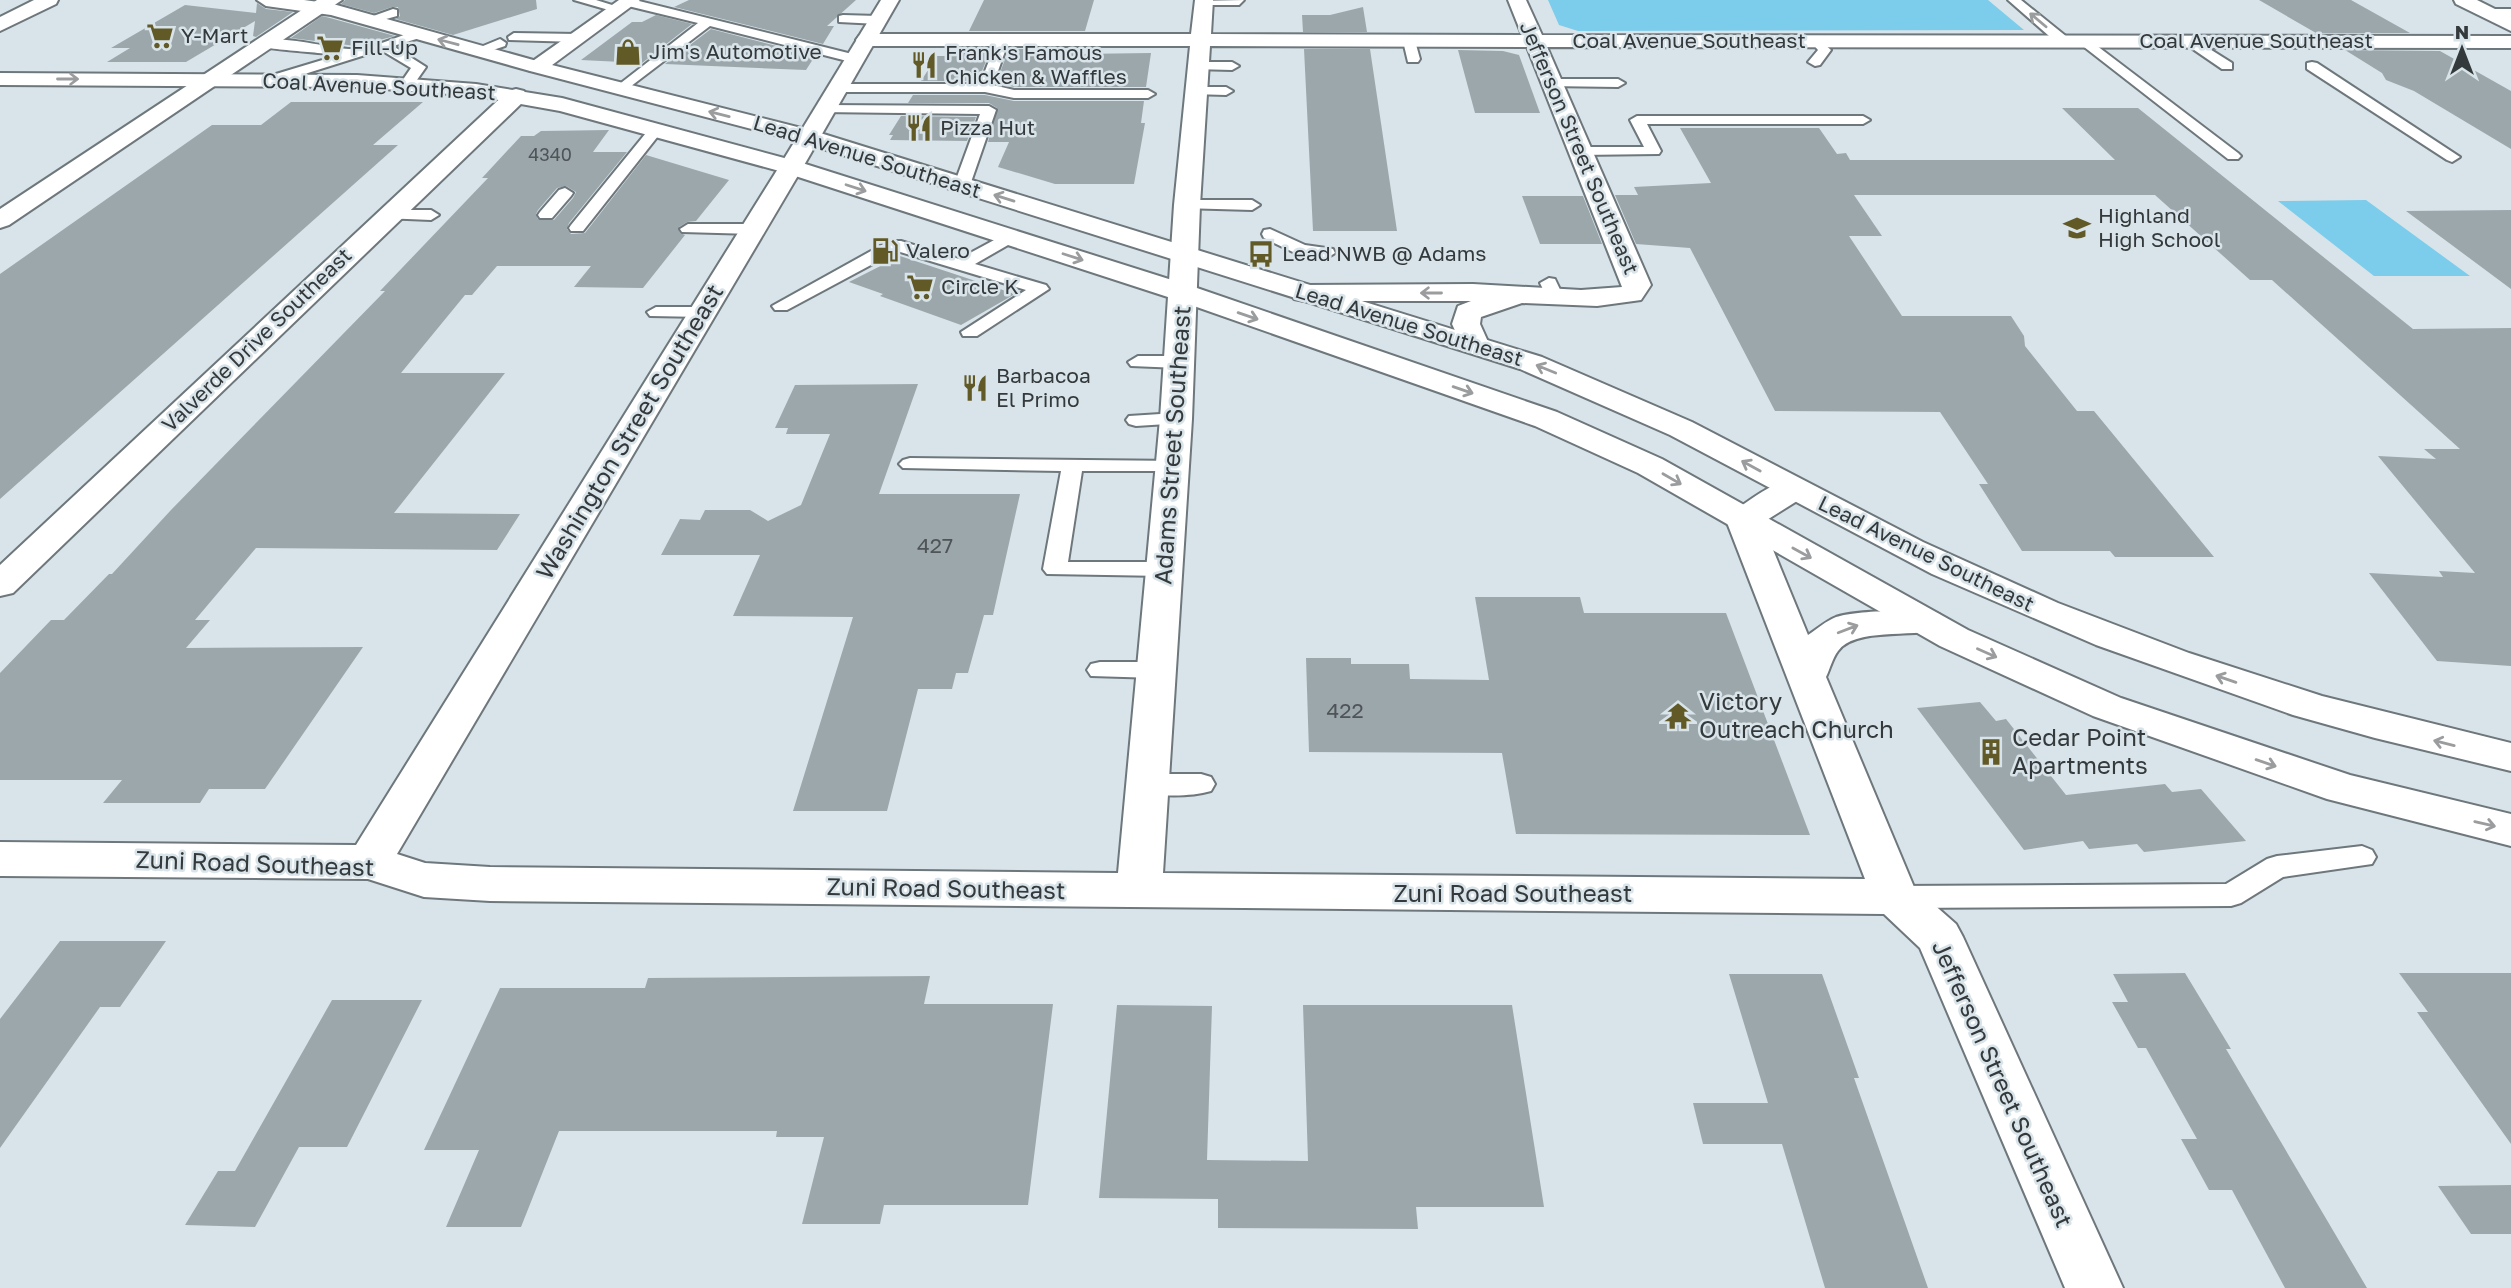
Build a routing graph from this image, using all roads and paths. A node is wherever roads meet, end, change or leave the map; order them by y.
1 (49, 0) edge
2 (274, 0) edge
3 (580, 0) edge
4 (890, 0) edge
5 (1517, 0) edge
6 (2014, 0) edge
7 (2463, 0) edge
8 (1204, 1) edge
9 (1239, 1) edge
10 (325, 3) edge
11 (626, 4) edge
12 (393, 13) dead end
13 (2487, 13) junction
14 (2511, 13) edge
15 (843, 19) dead end
16 (368, 20) junction
17 (878, 20) junction
18 (708, 22) junction
19 (0, 25) edge
20 (2511, 25) edge
21 (419, 34) junction
22 (2196, 36) junction
23 (514, 37) dead end
24 (578, 38) junction
25 (1003, 40) junction
26 (2062, 40) junction
27 (2084, 40) junction
28 (1200, 41) junction
29 (1534, 41) junction
30 (1816, 41) junction
31 (2511, 42) edge
32 (500, 43) dead end
33 (261, 45) junction
34 (382, 46) junction
35 (861, 49) junction
36 (478, 51) junction
37 (358, 53) junction
38 (1815, 62) dead end
39 (1198, 66) junction
40 (1232, 66) dead end
41 (2227, 66) dead end
42 (2312, 66) dead end
43 (537, 67) junction
44 (0, 79) edge
45 (210, 79) junction
46 (271, 80) junction
47 (1552, 83) junction
48 (1618, 83) dead end
49 (407, 84) junction
50 (838, 88) junction
51 (985, 88) junction
52 (622, 89) junction
53 (1196, 91) junction
54 (1226, 91) dead end
55 (1148, 94) dead end
56 (516, 96) junction
57 (825, 109) junction
58 (1863, 120) dead end
59 (655, 131) junction
60 (809, 137) junction
61 (1580, 151) junction
62 (2233, 156) dead end
63 (2452, 157) dead end
64 (791, 167) junction
65 (962, 185) junction
66 (565, 193) dead end
67 (1187, 205) junction
68 (1252, 205) dead end
69 (389, 215) junction
70 (431, 215) dead end
71 (547, 215) dead end
72 (0, 219) edge
73 (577, 228) dead end
74 (688, 229) dead end
75 (753, 229) junction
76 (1270, 234) dead end
77 (1009, 237) junction
78 (1327, 253) dead end
79 (1186, 256) junction
80 (961, 265) junction
81 (1184, 293) junction
82 (1304, 293) junction
83 (1523, 296) junction
84 (781, 306) dead end
85 (656, 312) dead end
86 (703, 312) junction
87 (970, 332) dead end
88 (1474, 344) junction
89 (1138, 362) dead end
90 (1180, 362) junction
91 (1136, 419) dead end
92 (1176, 419) junction
93 (910, 464) dead end
94 (1073, 465) junction
95 (1172, 465) junction
96 (1793, 489) junction
97 (1743, 520) junction
98 (1164, 569) junction
99 (0, 585) edge
100 (1926, 622) junction
101 (1100, 670) dead end
102 (1156, 670) junction
103 (1806, 678) junction
104 (2511, 757) edge
105 (1147, 784) junction
106 (1201, 784) dead end
107 (2511, 830) edge
108 (2362, 857) dead end
109 (0, 859) edge
110 (369, 862) junction
111 (1139, 891) junction
112 (1895, 897) junction
113 (2094, 1288) edge

1 - 19 street
2 - 10 street, Lead Avenue Southeast
3 - 11 lane
4 - 17 street, Washington Street Southeast
5 - 29 street, Jefferson Street Southeast
26 -> 6 lane
7 - 13 street
8 - 9 lane
8 - 28 street, Adams Street Southeast
10 - 16 street, Lead Avenue Southeast
10 - 33 street
11 - 18 lane
11 - 24 street
12 - 16 lane
13 - 14 lane
13 - 20 street
15 - 17 lane
16 - 21 street, Lead Avenue Southeast
17 - 35 street, Washington Street Southeast
18 - 35 lane
18 - 52 lane
21 - 34 lane
36 -> 21 street, Lead Avenue Southeast
22 - 27 street, Coal Avenue Southeast
22 - 31 street, Coal Avenue Southeast
22 - 41 lane
23 - 24 lane
24 - 43 street
25 - 28 street, Coal Avenue Southeast
25 - 35 street, Coal Avenue Southeast
25 - 51 lane
26 - 27 street, Coal Avenue Southeast
26 - 30 street, Coal Avenue Southeast
27 - 62 lane
28 - 29 street, Coal Avenue Southeast
28 - 39 street, Adams Street Southeast
29 - 30 street, Coal Avenue Southeast
29 - 47 street, Jefferson Street Southeast
30 - 38 lane
32 - 36 lane
33 - 37 lane
33 - 45 street
34 - 37 lane
34 - 49 lane
35 - 50 street, Washington Street Southeast
36 - 43 street, Lead Avenue Southeast
37 - 46 lane
39 - 40 lane
39 - 53 street, Adams Street Southeast
42 - 63 lane
43 - 52 street, Lead Avenue Southeast
44 -> 45 street, Coal Avenue Southeast
45 - 46 street, Coal Avenue Southeast
45 - 72 street
46 - 49 street, Coal Avenue Southeast
47 - 48 lane
47 - 61 street, Jefferson Street Southeast
49 - 56 street, Coal Avenue Southeast
50 - 51 lane
50 - 57 street, Washington Street Southeast
51 - 55 lane
60 -> 52 street, Lead Avenue Southeast
53 - 54 lane
53 - 67 street, Adams Street Southeast
56 - 59 street, Coal Avenue Southeast
56 - 69 street, Valverde Drive Southeast
57 - 60 street, Washington Street Southeast
57 - 65 lane
58 - 61 lane
59 - 64 street, Coal Avenue Southeast
59 - 73 lane
60 - 64 street, Washington Street Southeast
60 - 65 street, Lead Avenue Southeast
61 - 83 street, Jefferson Street Southeast
64 - 75 street, Washington Street Southeast
64 -> 77 street, Lead Avenue Southeast
79 -> 65 street, Lead Avenue Southeast
66 - 71 lane
67 - 68 lane
67 - 79 street, Adams Street Southeast
69 - 70 lane
69 - 99 street, Valverde Drive Southeast
74 - 75 lane
75 - 86 street, Washington Street Southeast
76 - 78 lane
77 - 80 lane
77 -> 81 street, Lead Avenue Southeast
79 - 81 street, Adams Street Southeast
79 - 82 street, Lead Avenue Southeast
80 - 84 lane
80 - 87 lane
81 - 90 street, Adams Street Southeast
81 -> 97 street, Lead Avenue Southeast
83 -> 82 street
82 - 88 street, Lead Avenue Southeast
83 - 88 street
85 - 86 lane
86 - 110 street, Washington Street Southeast
96 -> 88 street, Lead Avenue Southeast
89 - 90 lane
90 - 92 street, Adams Street Southeast
91 - 92 lane
92 - 95 street, Adams Street Southeast
93 - 94 lane
94 - 95 lane
94 - 98 lane
95 - 98 street, Adams Street Southeast
96 - 97 street
104 -> 96 street, Lead Avenue Southeast
97 -> 100 street, Lead Avenue Southeast
97 - 103 street, Jefferson Street Southeast
98 - 102 street, Adams Street Southeast
103 -> 100 street
100 -> 107 street, Lead Avenue Southeast
101 - 102 lane
102 - 105 street, Adams Street Southeast
103 - 112 street, Jefferson Street Southeast
105 - 106 lane
105 - 111 street, Adams Street Southeast
108 - 112 lane
109 - 110 street, Zuni Road Southeast
110 - 111 street, Zuni Road Southeast
111 - 112 street, Zuni Road Southeast
112 - 113 street, Jefferson Street Southeast

